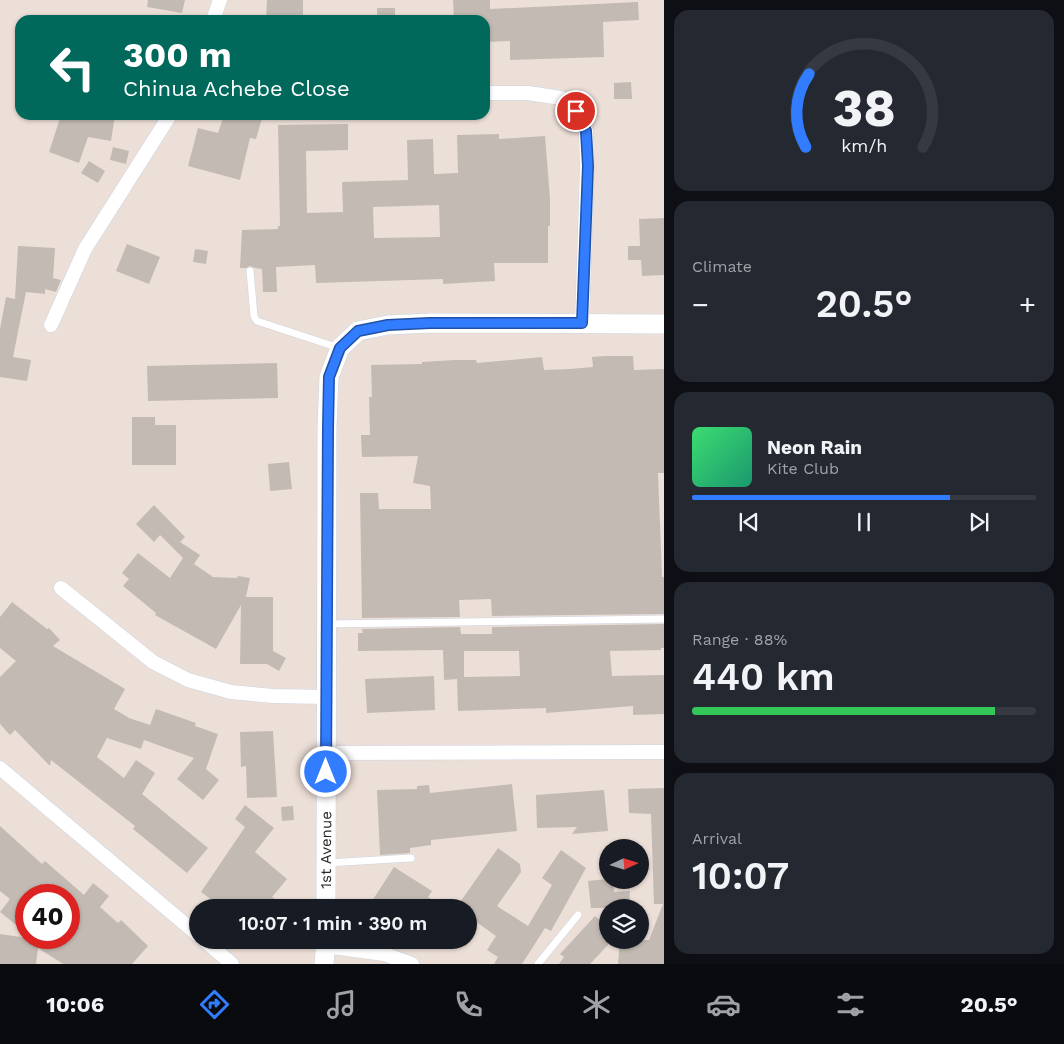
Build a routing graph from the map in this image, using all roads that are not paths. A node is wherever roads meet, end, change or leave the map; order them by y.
1 (220, 0) edge
2 (216, 15) edge
3 (490, 93) edge
4 (167, 120) edge
5 (250, 271) dead end
6 (582, 323) junction
7 (664, 324) edge
8 (51, 325) dead end
9 (340, 348) junction
10 (61, 588) dead end
11 (664, 619) edge
12 (326, 624) junction
13 (326, 697) junction
14 (664, 752) edge
15 (326, 753) junction
16 (0, 768) edge
17 (412, 858) dead end
18 (326, 864) junction
19 (326, 899) edge
20 (578, 915) dead end
21 (189, 927) edge
22 (214, 949) edge
23 (325, 950) edge
24 (232, 964) edge
25 (412, 964) edge
26 (538, 964) edge

1 - 2 street
3 - 6 street
4 - 8 street
5 - 9 lane
6 - 7 street, 1st Avenue
6 - 9 street, 1st Avenue
9 - 12 street, 1st Avenue
10 - 13 street
11 - 12 lane
12 - 13 street, 1st Avenue
13 - 15 street, 1st Avenue
14 - 15 street
15 - 18 street, 1st Avenue
16 - 21 street
17 - 18 lane
18 - 19 street, 1st Avenue
20 - 26 lane
22 - 24 street
23 - 25 street

